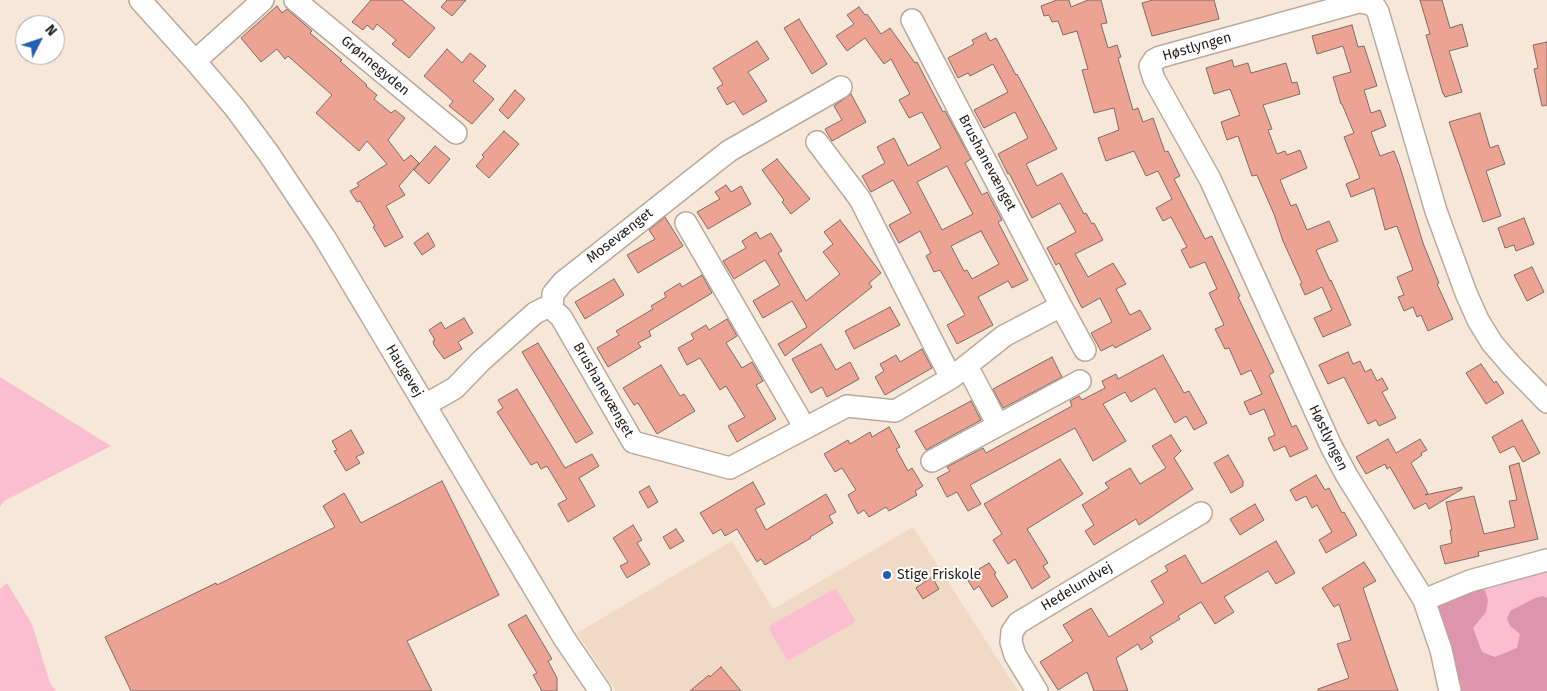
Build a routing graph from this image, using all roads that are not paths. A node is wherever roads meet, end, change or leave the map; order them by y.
1 (140, 0) edge
2 (263, 0) edge
3 (295, 0) edge
4 (912, 20) dead end
5 (196, 61) junction
6 (841, 87) dead end
7 (456, 133) dead end
8 (817, 142) dead end
9 (686, 223) dead end
10 (1061, 306) junction
11 (552, 309) junction
12 (1085, 350) dead end
13 (959, 372) junction
14 (1080, 381) dead end
15 (1547, 402) edge
16 (425, 405) junction
17 (998, 425) junction
18 (805, 428) junction
19 (932, 461) dead end
20 (1201, 513) dead end
21 (1547, 560) edge
22 (1424, 600) junction
23 (600, 691) edge
24 (1038, 691) edge
25 (1450, 691) edge

1 - 5 street, Haugevej
2 - 5 street
3 - 7 street, Grønnegyden
4 - 10 street, Brushanevænget
5 - 16 street, Haugevej
6 - 11 street, Mosevænget
8 - 13 street
9 - 18 street
10 - 12 street, Brushanevænget
10 - 13 street, Brushanevænget
11 - 16 street
11 - 18 street, Brushanevænget
13 - 17 street
13 - 18 street, Brushanevænget
14 - 17 street
15 - 22 street, Høstlyngen
16 - 23 street, Haugevej
17 - 19 street
20 - 24 street, Hedelundvej
21 - 22 street
22 - 25 street, Høstlyngen

